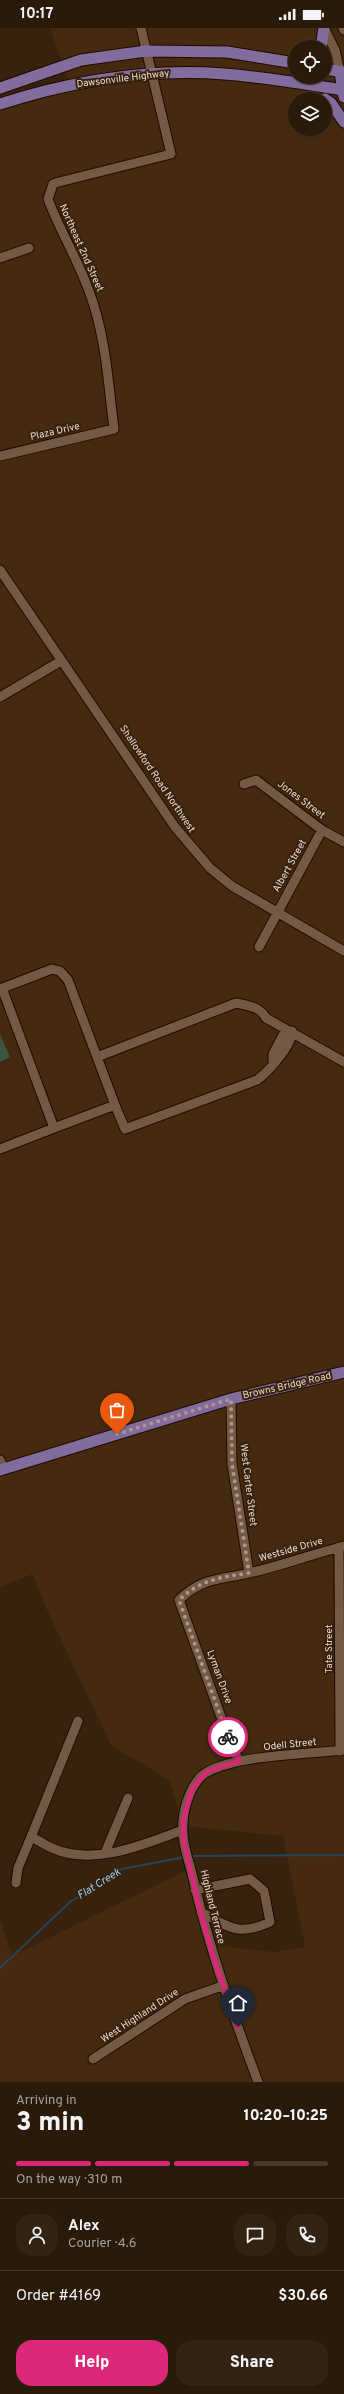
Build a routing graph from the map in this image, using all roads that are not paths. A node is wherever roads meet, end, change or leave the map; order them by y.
1 (141, 28) edge
2 (324, 28) edge
3 (322, 40) edge
4 (146, 51) junction
5 (288, 62) edge
6 (332, 70) edge
7 (342, 72) edge
8 (151, 73) junction
9 (288, 82) edge
10 (300, 84) joint
11 (0, 88) edge
12 (313, 92) edge
13 (344, 93) edge
14 (0, 104) edge
15 (332, 104) edge
16 (344, 122) edge
17 (29, 248) dead end
18 (0, 258) edge
19 (114, 429) joint
20 (0, 456) edge
21 (0, 570) edge
22 (62, 661) junction
23 (0, 697) edge
24 (244, 784) dead end
25 (322, 830) junction
26 (344, 842) edge
27 (276, 913) junction
28 (259, 947) dead end
29 (344, 951) edge
30 (1, 988) edge
31 (291, 1032) junction
32 (98, 1057) junction
33 (344, 1062) edge
34 (115, 1105) junction
35 (54, 1128) junction
36 (0, 1149) edge
37 (344, 1372) edge
38 (231, 1399) junction
39 (1, 1466) edge
40 (342, 1547) edge
41 (249, 1573) junction
42 (179, 1600) joint
43 (342, 1660) edge
44 (78, 1721) dead end
45 (342, 1750) edge
46 (239, 1761) junction
47 (128, 1798) dead end
48 (183, 1830) junction
49 (31, 1837) junction
50 (105, 1853) junction
51 (16, 1883) dead end
52 (196, 1890) junction
53 (201, 1912) junction
54 (222, 1986) junction
55 (93, 2059) dead end
56 (258, 2082) edge

1 - 4 street
2 - 3 main road
2 - 7 street
4 - 5 main road
4 - 8 street
4 - 11 main road
6 - 7 main road
7 - 13 main road
8 - 9 main road, Dawsonville Highway
8 - 14 main road, Dawsonville Highway
8 - 19 street, Northeast 2nd Street
10 - 12 main road
10 - 13 main road, Dawsonville Highway
15 - 16 main road
17 - 18 street
19 - 20 street, Plaza Drive
21 - 22 street, Shallowford Road Northwest
22 - 23 street
22 - 27 street, Shallowford Road Northwest
24 - 25 street, Jones Street
25 - 26 street, Jones Street
25 - 27 street, Albert Street
27 - 28 street, Albert Street
27 - 29 street, Shallowford Road Northwest
30 - 32 street
30 - 35 street
31 - 32 street
31 - 33 street
31 - 34 street
32 - 34 street
34 - 35 street
35 - 36 street
37 - 38 main road, Browns Bridge Road
38 - 39 main road, Browns Bridge Road
38 - 41 street, West Carter Street
40 - 41 street, Westside Drive
40 - 43 street, Tate Street
41 - 42 street, Westside Drive
42 - 46 street, Lyman Drive
43 - 45 street, Tate Street
44 - 49 street
45 - 46 street, Odell Street
46 - 48 street, Highland Terrace
47 - 50 street
48 - 50 street
48 - 52 street, Highland Terrace
49 - 50 street
49 - 51 street
52 - 53 street, Highland Terrace
52 - 53 street
53 - 54 street, Highland Terrace
54 - 55 street, West Highland Drive
54 - 56 street, Highland Terrace

